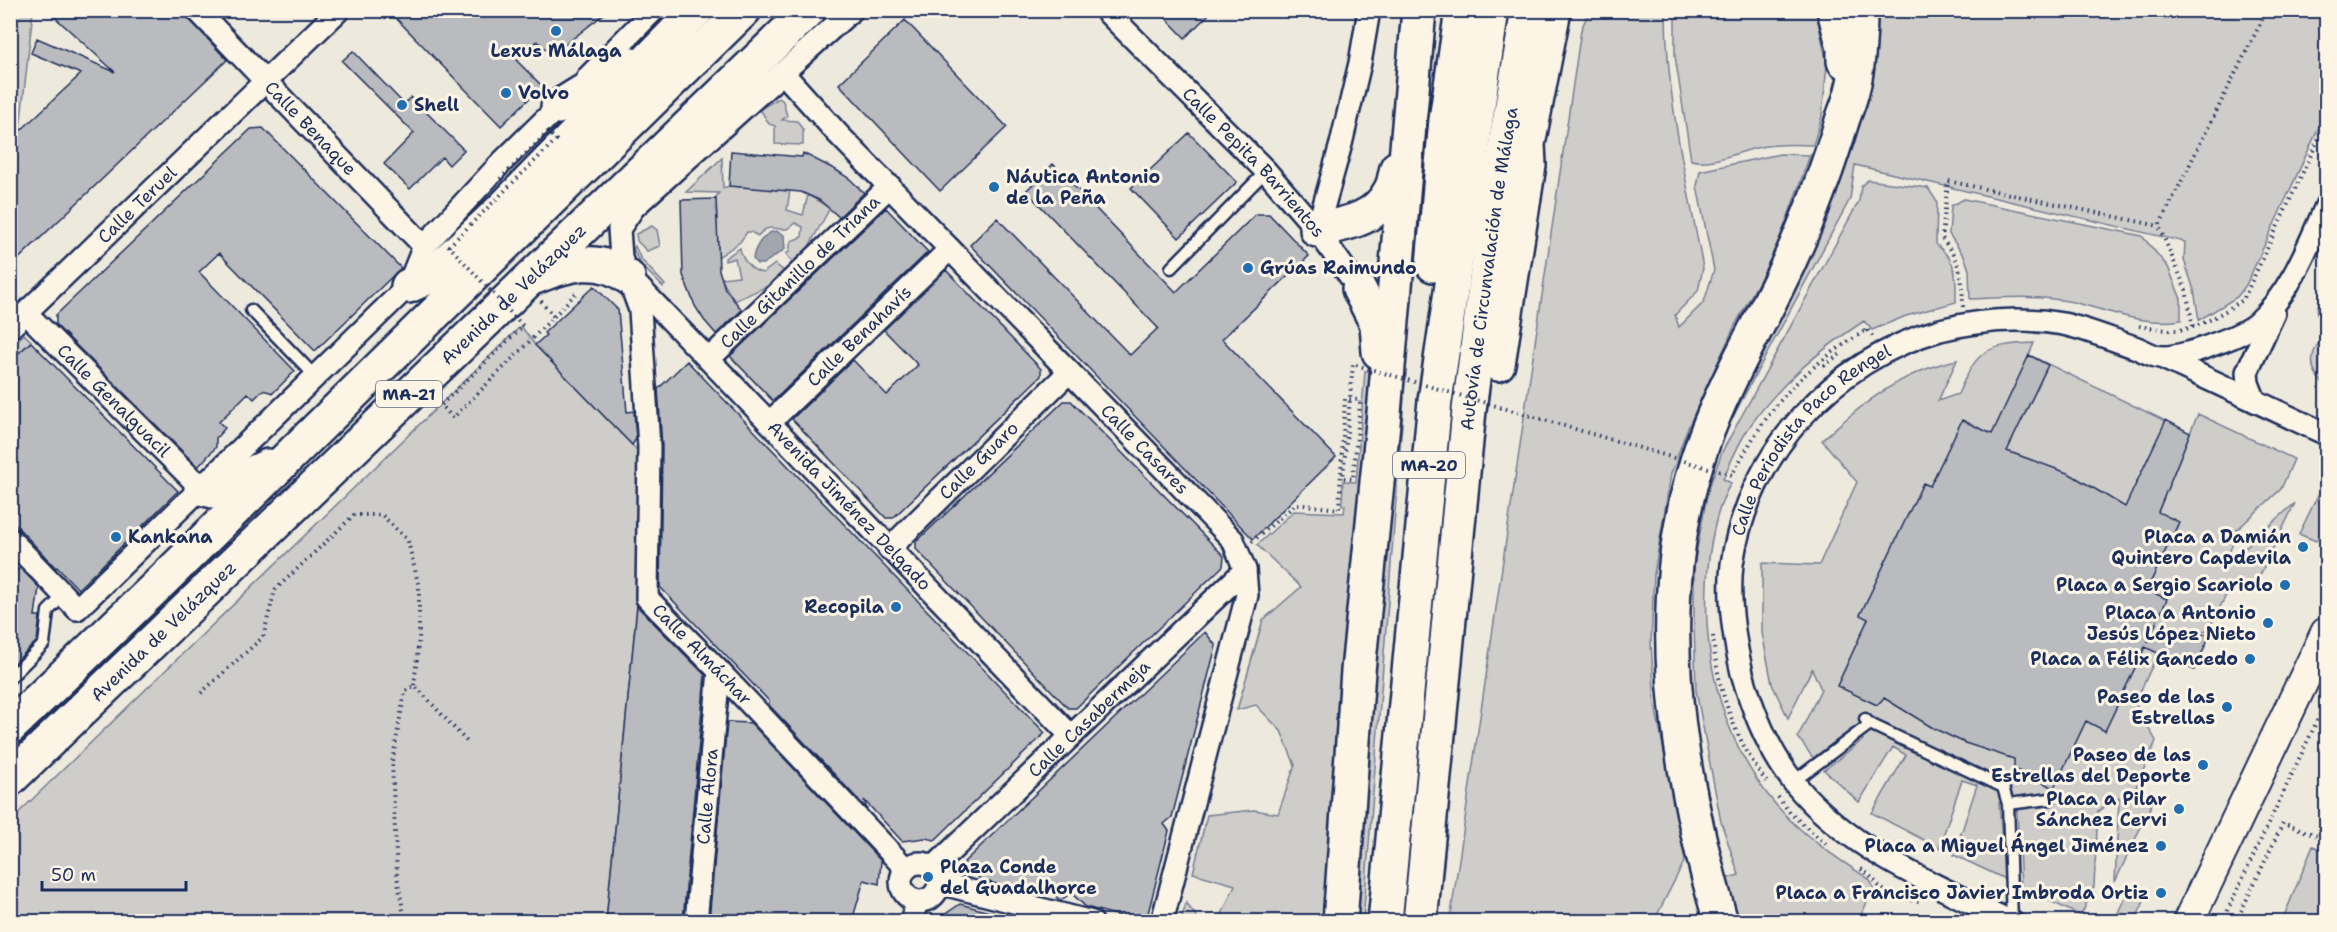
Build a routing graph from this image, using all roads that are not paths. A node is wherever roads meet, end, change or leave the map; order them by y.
1 (197, 10) edge
2 (339, 10) edge
3 (654, 10) edge
4 (697, 10) edge
5 (744, 10) edge
6 (809, 10) edge
7 (852, 10) edge
8 (1105, 10) edge
9 (1369, 10) edge
10 (1419, 10) edge
11 (1462, 10) edge
12 (1492, 10) edge
13 (1528, 10) edge
14 (1554, 10) edge
15 (1574, 10) edge
16 (1834, 10) edge
17 (1860, 10) edge
18 (665, 41) junction
19 (783, 73) junction
20 (266, 81) junction
21 (558, 107) junction
22 (1844, 116) junction
23 (1408, 126) junction
24 (650, 162) junction
25 (1529, 165) junction
26 (1266, 171) junction
27 (890, 186) junction
28 (2326, 206) edge
29 (634, 207) junction
30 (1317, 230) junction
31 (424, 246) junction
32 (950, 249) junction
33 (1171, 268) dead end
34 (628, 277) junction
35 (528, 280) junction
36 (408, 286) junction
37 (1359, 289) joint
38 (2282, 296) junction
39 (251, 310) dead end
40 (26, 313) junction
41 (10, 328) edge
42 (2161, 357) junction
43 (709, 359) junction
44 (1070, 372) junction
45 (315, 376) junction
46 (2255, 401) junction
47 (1384, 413) junction
48 (770, 422) junction
49 (2326, 434) edge
50 (293, 453) junction
51 (201, 488) junction
52 (10, 539) edge
53 (889, 549) junction
54 (1241, 563) junction
55 (1419, 569) junction
56 (71, 602) junction
57 (2326, 633) edge
58 (719, 670) junction
59 (10, 678) edge
60 (1441, 717) junction
61 (10, 727) edge
62 (1071, 736) junction
63 (10, 779) edge
64 (1793, 782) junction
65 (2050, 799) dead end
66 (2008, 804) junction
67 (906, 869) junction
68 (936, 875) junction
69 (914, 911) edge
70 (696, 921) edge
71 (1092, 921) edge
72 (1162, 921) edge
73 (1340, 921) edge
74 (1385, 921) edge
75 (1420, 921) edge
76 (1721, 921) edge
77 (2012, 921) edge
78 (2188, 921) edge

1 - 20 street, Calle Benaque
2 - 20 street, Calle Teruel
3 - 21 street
4 - 18 highway
5 - 50 highway, Avenida de Velázquez / MA-21
6 - 24 highway, Avenida de Velázquez / MA-21
7 - 19 street
8 - 26 street, Calle Pepita Barrientos
9 - 30 street, Calle Pepita Barrientos
10 - 23 highway
11 - 55 highway
12 - 55 highway, Autovía de Circunvalación de Málaga / MA-20
13 - 60 highway, Autovía de Circunvalación de Málaga / MA-20
14 - 25 highway
15 - 25 highway
16 - 22 highway
17 - 22 highway
18 - 21 highway
18 - 36 highway
19 - 27 street, Calle Casares
19 - 29 street, Calle Almáchar
20 - 31 street, Calle Benaque
20 - 40 street, Calle Teruel
21 - 31 street
22 - 76 highway
23 - 30 highway
23 - 47 highway
24 - 29 highway
24 - 35 highway, Avenida de Velázquez / MA-21
25 - 60 highway
26 - 30 street, Calle Pepita Barrientos
26 - 33 lane
27 - 32 street, Calle Casares
27 - 43 street, Calle Gitanillo de Triana
28 - 38 street, Calle Periodista Paco Rengel
29 - 34 street, Calle Almáchar
30 - 37 street
31 - 36 street
32 - 44 street, Calle Casares
32 - 48 street, Calle Benahavís
34 - 35 highway
34 - 43 street, Avenida Jiménez Delgado
34 - 58 street, Calle Almáchar
35 - 63 highway, Avenida de Velázquez / MA-21
36 - 45 street
37 - 47 highway
38 - 42 street, Calle Periodista Paco Rengel
38 - 46 street
39 - 45 lane
40 - 41 street, Calle Teruel
40 - 51 street, Calle Genalguacil
42 - 46 street
42 - 64 street, Calle Periodista Paco Rengel
43 - 48 street, Avenida Jiménez Delgado
44 - 53 street, Calle Guaro
44 - 54 street, Calle Casares
45 - 51 street
46 - 49 street
47 - 73 highway
48 - 53 street, Avenida Jiménez Delgado
50 - 51 highway
50 - 61 highway, Avenida de Velázquez / MA-21
51 - 56 street
52 - 56 street
53 - 62 street, Avenida Jiménez Delgado
54 - 62 street, Calle Casabermeja
54 - 72 street, Calle Casares
55 - 74 highway, Autovía de Circunvalación de Málaga / MA-20
56 - 59 lane
57 - 78 street
58 - 67 street, Calle Almáchar
58 - 70 street, Calle Álora
60 - 75 highway, Autovía de Circunvalación de Málaga / MA-20
62 - 68 street, Calle Casabermeja
64 - 66 lane
64 - 77 street, Calle Periodista Paco Rengel
65 - 66 lane
66 - 77 lane
67 - 68 street
67 - 69 street
68 - 69 street
68 - 71 street

